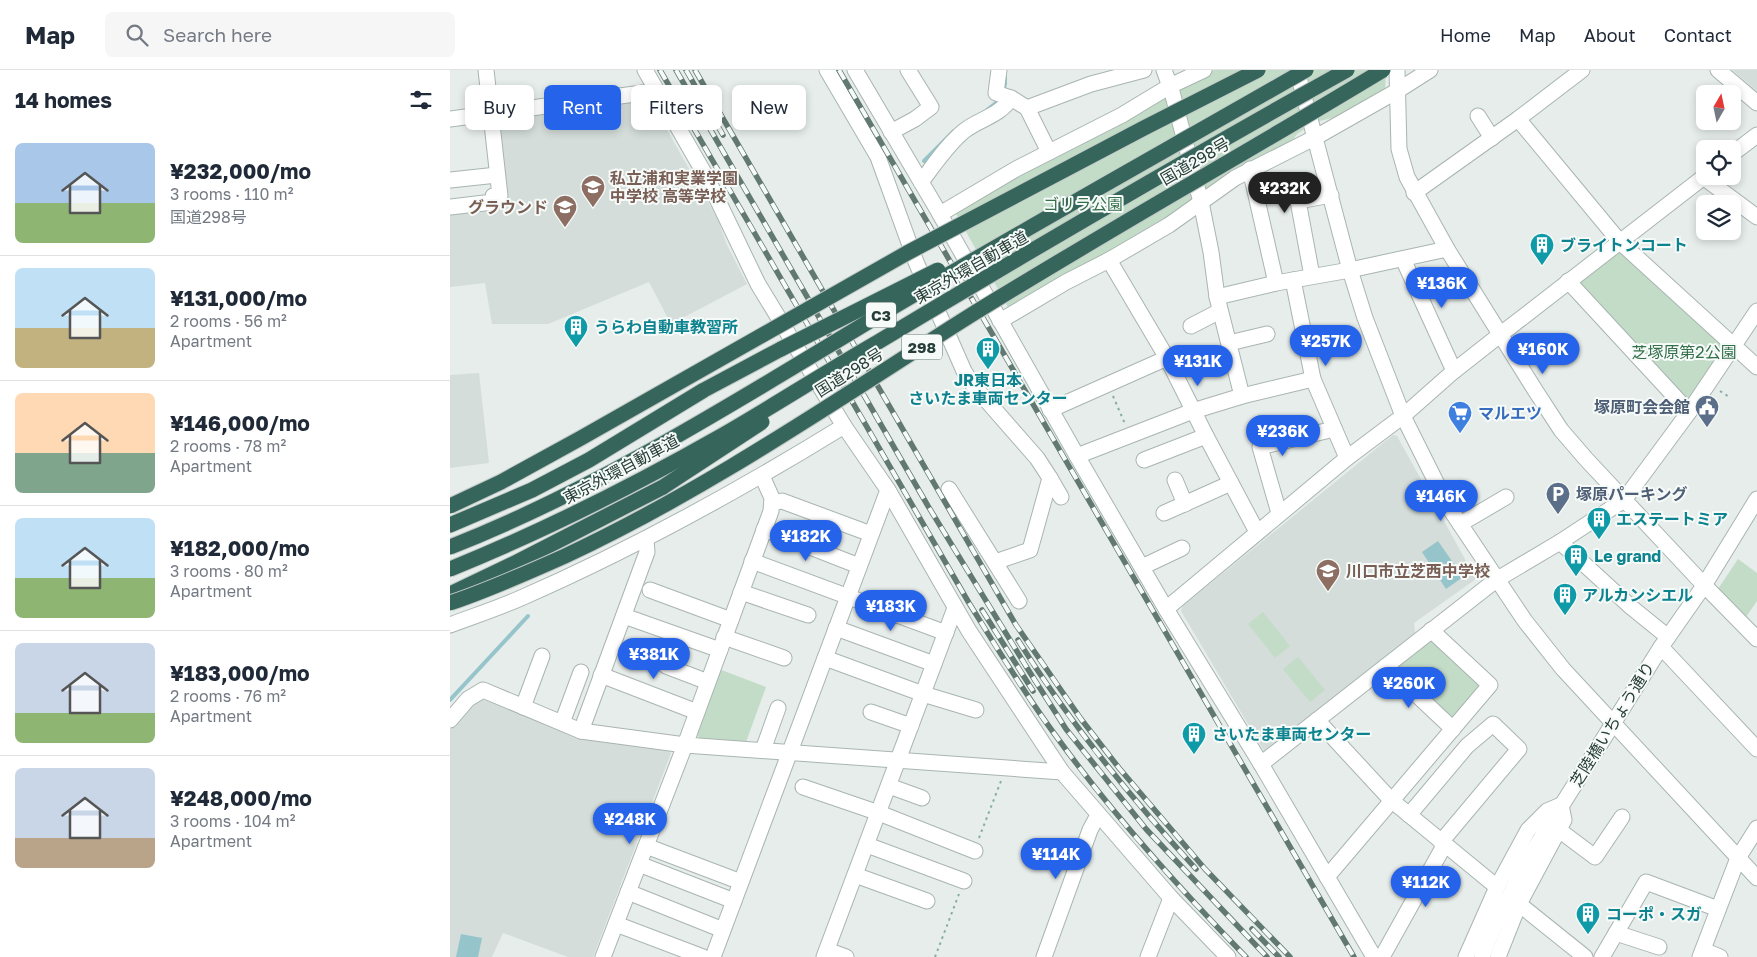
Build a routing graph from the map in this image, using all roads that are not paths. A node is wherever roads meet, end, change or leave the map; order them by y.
1 (486, 70) edge
2 (644, 70) edge
3 (827, 70) edge
4 (855, 70) edge
5 (908, 70) edge
6 (998, 70) edge
7 (1144, 70) edge
8 (1164, 70) edge
9 (1204, 70) edge
10 (1258, 70) edge
11 (1298, 70) edge
12 (1306, 70) edge
13 (1347, 70) edge
14 (1383, 70) edge
15 (1397, 70) edge
16 (1430, 70) edge
17 (1582, 70) edge
18 (1718, 70) edge
19 (488, 85) edge
20 (653, 85) edge
21 (1170, 86) junction
22 (1397, 91) junction
23 (631, 95) edge
24 (1006, 96) junction
25 (1757, 104) edge
26 (534, 108) edge
27 (1027, 108) junction
28 (1478, 116) dead end
29 (465, 117) edge
30 (450, 119) edge
31 (1518, 119) junction
32 (493, 130) edge
33 (680, 130) edge
34 (891, 132) junction
35 (1757, 135) edge
36 (1316, 137) junction
37 (1492, 138) junction
38 (1741, 147) edge
39 (1049, 152) junction
40 (1250, 169) junction
41 (497, 175) junction
42 (450, 180) edge
43 (921, 182) junction
44 (1696, 182) edge
45 (1715, 185) edge
46 (1103, 187) junction
47 (1414, 192) junction
48 (1331, 195) junction
49 (1201, 202) junction
50 (450, 207) edge
51 (940, 214) junction
52 (1757, 218) edge
53 (1620, 242) junction
54 (1447, 249) junction
55 (1403, 259) junction
56 (1109, 260) junction
57 (1350, 270) junction
58 (1312, 276) junction
59 (1293, 280) junction
60 (1568, 282) junction
61 (1276, 283) junction
62 (1219, 304) junction
63 (1757, 311) edge
64 (1000, 321) junction
65 (1191, 326) dead end
66 (1267, 334) dead end
67 (1501, 334) junction
68 (878, 341) junction
69 (1228, 344) junction
70 (1734, 346) junction
71 (1167, 358) junction
72 (1757, 367) edge
73 (1454, 371) junction
74 (1313, 379) junction
75 (1242, 396) junction
76 (1050, 410) junction
77 (1193, 411) junction
78 (1688, 412) junction
79 (1403, 416) junction
80 (844, 426) junction
81 (1334, 429) junction
82 (1206, 436) junction
83 (1077, 456) junction
84 (1347, 458) junction
85 (1144, 460) dead end
86 (762, 476) junction
87 (1050, 478) junction
88 (1175, 480) dead end
89 (1231, 483) junction
90 (949, 489) dead end
91 (888, 490) junction
92 (1060, 497) dead end
93 (1506, 497) dead end
94 (1624, 500) junction
95 (1756, 502) edge
96 (772, 503) junction
97 (1186, 504) junction
98 (450, 506) edge
99 (1279, 513) junction
100 (1164, 514) dead end
101 (1460, 524) junction
102 (450, 525) edge
103 (764, 529) junction
104 (1257, 532) junction
105 (871, 534) junction
106 (646, 540) junction
107 (1560, 542) junction
108 (450, 547) edge
109 (1182, 548) dead end
110 (752, 561) junction
111 (995, 562) junction
112 (859, 566) junction
113 (1142, 567) junction
114 (450, 569) edge
115 (1496, 580) junction
116 (1704, 585) junction
117 (650, 590) dead end
118 (741, 592) junction
119 (450, 594) edge
120 (848, 597) junction
121 (1019, 601) dead end
122 (450, 603) edge
123 (955, 608) junction
124 (1166, 609) junction
125 (624, 616) junction
126 (808, 616) dead end
127 (731, 620) junction
128 (450, 624) edge
129 (836, 628) junction
130 (1431, 630) junction
131 (946, 634) junction
132 (1757, 640) edge
133 (1664, 642) junction
134 (722, 644) junction
135 (542, 656) dead end
136 (784, 658) dead end
137 (825, 658) junction
138 (934, 664) junction
139 (666, 666) dead end
140 (1386, 666) junction
141 (581, 672) dead end
142 (601, 675) junction
143 (708, 682) junction
144 (923, 694) junction
145 (523, 707) junction
146 (778, 708) dead end
147 (976, 710) dead end
148 (697, 712) junction
149 (871, 712) dead end
150 (450, 720) edge
151 (1317, 720) junction
152 (562, 723) junction
153 (1614, 724) junction
154 (911, 726) junction
155 (1453, 730) junction
156 (580, 731) junction
157 (685, 745) junction
158 (1757, 749) edge
159 (763, 750) junction
160 (790, 752) junction
161 (898, 761) junction
162 (1261, 764) junction
163 (1062, 772) junction
164 (889, 786) junction
165 (803, 787) dead end
166 (922, 798) dead end
167 (1391, 800) junction
168 (1561, 805) junction
169 (879, 813) junction
170 (1098, 815) junction
171 (1409, 815) junction
172 (1622, 817) dead end
173 (1757, 828) edge
174 (1559, 830) junction
175 (1443, 843) junction
176 (867, 845) junction
177 (646, 846) junction
178 (974, 851) dead end
179 (1738, 858) junction
180 (639, 864) junction
181 (855, 875) junction
182 (1327, 877) junction
183 (1757, 878) edge
184 (964, 880) dead end
185 (741, 882) junction
186 (1496, 887) junction
187 (628, 892) junction
188 (1171, 898) junction
189 (734, 901) junction
190 (927, 902) dead end
191 (1519, 904) junction
192 (1718, 909) junction
193 (616, 924) junction
194 (723, 930) junction
195 (1616, 933) junction
196 (1658, 947) dead end
197 (826, 953) edge
198 (1701, 954) edge
199 (606, 956) edge
200 (703, 957) edge
201 (713, 957) edge
202 (846, 957) edge
203 (1044, 957) edge
204 (1148, 957) edge
205 (1228, 957) edge
206 (1374, 957) edge
207 (1382, 957) edge
208 (1466, 957) edge
209 (1482, 957) edge
210 (1498, 957) edge
211 (1585, 957) edge
212 (1602, 957) edge
213 (1720, 957) edge

1 - 19 street
2 - 20 street
3 - 87 street
4 - 34 street
5 - 34 street
6 - 24 street
7 - 27 street
8 - 21 street
9 - 21 street
10 - 98 highway, bridge
11 - 36 street
12 - 46 highway, 東京外環自動車道 / C3, bridge
13 - 68 highway, 東京外環自動車道 / C3, bridge
14 - 122 highway, 国道298号 / 298, bridge
15 - 22 street
16 - 22 street
17 - 31 street
18 - 25 street
21 - 39 street
21 - 49 street
22 - 36 street
22 - 47 street
23 - 26 street
24 - 27 street
24 - 43 street
27 - 39 street
28 - 37 street
29 - 30 street
31 - 37 street
31 - 53 street
32 - 41 street
33 - 80 street
34 - 43 street
35 - 38 street
36 - 40 street
36 - 48 street
37 - 47 street
39 - 51 street
40 - 49 street
40 - 61 street
41 - 42 street
41 - 50 street
43 - 51 street
44 - 53 street
45 - 52 street
46 - 102 highway, bridge
46 - 108 highway, 東京外環自動車道 / C3, bridge
47 - 54 street
48 - 57 street
48 - 58 street
49 - 56 street
49 - 62 street
51 - 64 street
53 - 60 street
53 - 70 street
54 - 55 street
54 - 67 street
55 - 57 street
55 - 73 street
56 - 64 street
56 - 71 street
57 - 58 street
57 - 79 street
58 - 59 street
59 - 61 street
59 - 74 street
60 - 67 street
60 - 78 street
61 - 62 street
62 - 65 street
62 - 69 street
63 - 70 street
64 - 76 street
66 - 69 street
67 - 73 street
67 - 94 street
68 - 114 highway, 東京外環自動車道 / C3, bridge
68 - 119 highway, bridge
69 - 75 street
70 - 72 street
70 - 78 street
71 - 76 street
71 - 77 street
73 - 79 street
74 - 75 street
74 - 81 street
75 - 77 street
76 - 83 street
77 - 82 street
77 - 83 street
78 - 94 street
79 - 84 street
79 - 101 street
80 - 86 street
80 - 91 street
81 - 84 street
81 - 99 street
82 - 85 street
82 - 89 street
83 - 113 street
84 - 99 street
86 - 96 street
86 - 106 street
87 - 92 street
87 - 111 street
88 - 97 street
89 - 97 street
89 - 104 street
90 - 111 street
91 - 105 street
91 - 123 street
93 - 101 street
94 - 107 street
94 - 116 street
95 - 116 street, 芝陸橋いちょう通り
96 - 103 street
96 - 105 street
97 - 100 street
99 - 104 street
101 - 115 street
103 - 110 street
103 - 112 street
104 - 124 street
105 - 112 street
106 - 125 street
106 - 128 street
107 - 115 street
107 - 133 street
109 - 113 street
110 - 118 street
110 - 120 street
111 - 121 street
112 - 120 street
113 - 124 street
115 - 130 street
115 - 153 street
116 - 132 street
116 - 133 street, 芝陸橋いちょう通り
117 - 127 street
118 - 126 street
118 - 127 street
120 - 129 street
120 - 131 street
123 - 131 street
123 - 163 street
124 - 162 street
125 - 134 street
125 - 142 street
127 - 134 street
129 - 137 street
129 - 138 street
130 - 140 street
130 - 155 street
131 - 138 street
133 - 153 street, 芝陸橋いちょう通り
133 - 158 street
134 - 136 street
134 - 143 street
135 - 145 street
137 - 144 street
137 - 160 street
138 - 144 street
139 - 143 street
140 - 151 street
140 - 155 street
141 - 152 street
142 - 148 street
142 - 156 street
143 - 148 street
144 - 147 street
144 - 154 street
145 - 150 street
145 - 152 street
146 - 159 street
148 - 157 street
149 - 154 street
151 - 162 street
151 - 167 street
152 - 156 street
153 - 168 street, 芝陸橋いちょう通り
153 - 179 street
154 - 161 street
155 - 167 street
156 - 157 street
157 - 159 street
157 - 177 street
159 - 160 street
160 - 161 street
160 - 185 street
161 - 163 street
161 - 164 street
162 - 182 street
163 - 170 street
164 - 166 street
164 - 169 street
165 - 169 street
167 - 171 street
167 - 182 street
168 - 174 street
168 - 186 street
168 - 209 street, 芝陸橋いちょう通り
169 - 176 street
169 - 178 street
170 - 188 street
170 - 203 street
171 - 175 street
171 - 175 street
172 - 174 street
173 - 179 street
174 - 191 street
175 - 186 street
175 - 207 street
176 - 181 street
176 - 184 street
177 - 180 street
177 - 185 street
179 - 183 street
179 - 192 street
180 - 187 street
180 - 189 street
181 - 190 street
181 - 197 street
182 - 206 street
185 - 189 street
186 - 208 street
187 - 193 street
187 - 194 street
188 - 204 street
188 - 205 street
189 - 194 street
191 - 210 street
191 - 211 street
192 - 195 street
192 - 198 street
193 - 199 street
193 - 200 street
194 - 201 street
195 - 196 street
195 - 212 street
197 - 202 street
198 - 213 street

